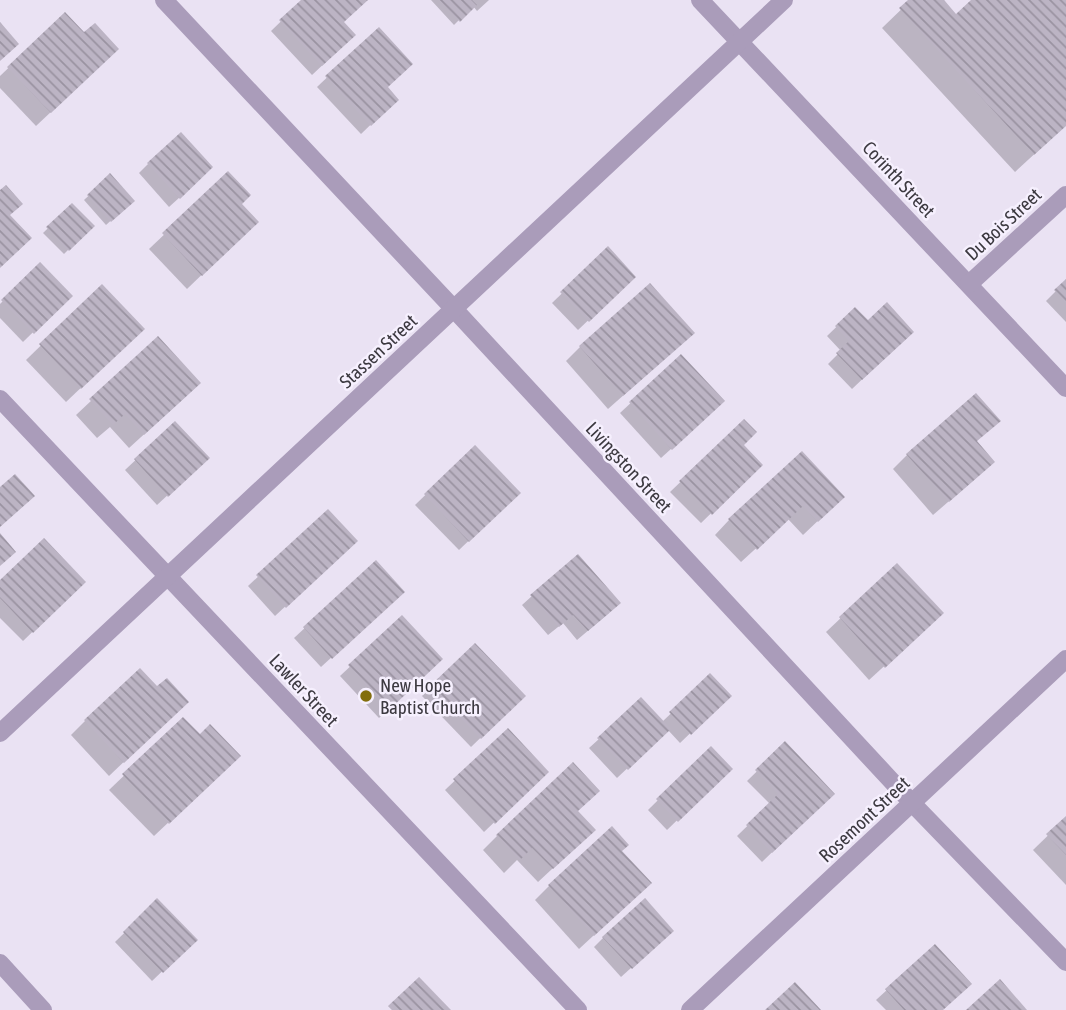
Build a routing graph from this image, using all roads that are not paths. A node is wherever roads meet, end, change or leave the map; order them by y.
1 (164, 0) edge
2 (701, 0) edge
3 (784, 0) edge
4 (739, 42) junction
5 (1066, 195) edge
6 (969, 284) junction
7 (454, 309) junction
8 (1066, 388) edge
9 (0, 398) edge
10 (168, 576) junction
11 (1066, 659) edge
12 (0, 733) edge
13 (912, 803) junction
14 (1066, 961) edge
15 (0, 963) edge
16 (43, 1010) edge
17 (578, 1010) edge
18 (690, 1010) edge

1 - 7 street, Livingston Street
2 - 4 street, Corinth Street
3 - 4 street, Stassen Street
4 - 6 street, Corinth Street
4 - 7 street, Stassen Street
5 - 6 street, Du Bois Street
6 - 8 street, Corinth Street
7 - 10 street, Stassen Street
7 - 13 street, Livingston Street
9 - 10 street, Lawler Street
10 - 12 street, Stassen Street
10 - 17 street, Lawler Street
11 - 13 street, Rosemont Street
13 - 14 street, Livingston Street
13 - 18 street, Rosemont Street
15 - 16 street

